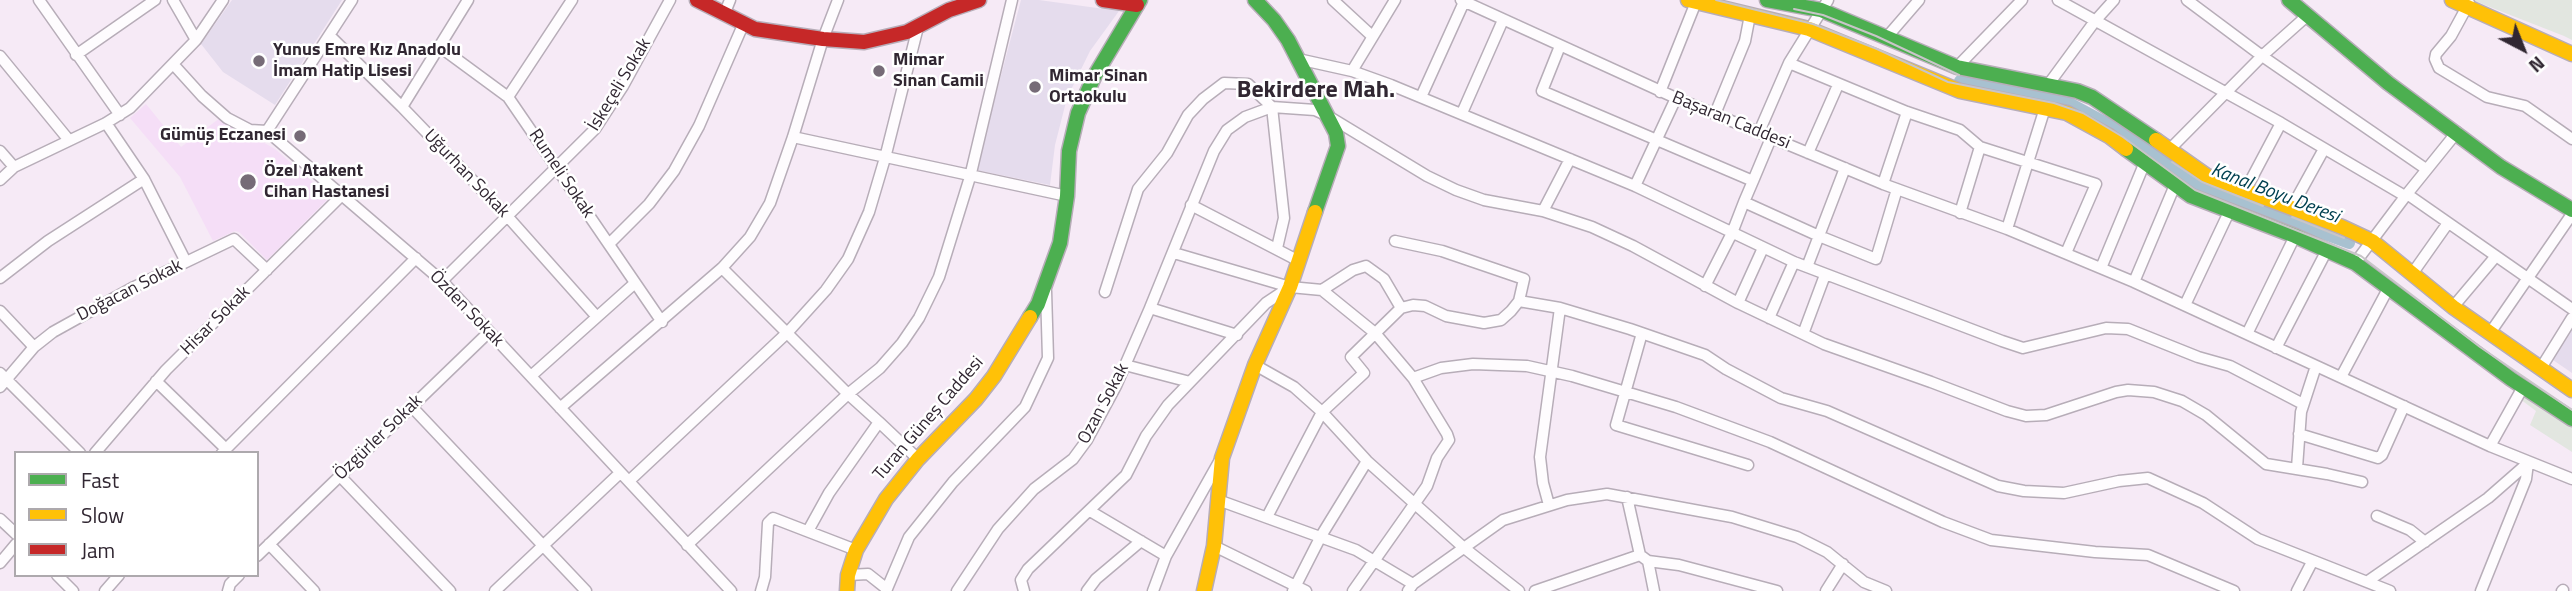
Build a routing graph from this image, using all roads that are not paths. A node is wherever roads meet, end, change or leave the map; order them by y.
1 (39, 0) edge
2 (155, 0) edge
3 (173, 0) edge
4 (223, 0) edge
5 (352, 0) edge
6 (468, 0) edge
7 (572, 0) edge
8 (670, 0) edge
9 (696, 0) edge
10 (730, 0) edge
11 (838, 0) edge
12 (979, 0) edge
13 (1012, 0) edge
14 (1103, 0) edge
15 (1255, 0) edge
16 (1395, 0) edge
17 (1767, 0) edge
18 (1919, 0) edge
19 (2022, 0) edge
20 (2059, 0) edge
21 (2114, 0) edge
22 (2187, 0) edge
23 (2289, 0) edge
24 (1335, 1) edge
25 (1462, 1) edge
26 (1692, 1) edge
27 (1138, 2) edge
28 (2462, 2) edge
29 (1825, 5) edge
30 (724, 15) junction
31 (1750, 15) junction
32 (2308, 15) junction
33 (1503, 20) junction
34 (2095, 21) junction
35 (743, 25) junction
36 (918, 27) junction
37 (1809, 29) junction
38 (330, 36) junction
39 (1372, 36) junction
40 (1887, 37) junction
41 (823, 39) junction
42 (196, 40) junction
43 (1560, 46) junction
44 (440, 47) junction
45 (2572, 48) edge
46 (2572, 54) edge
47 (76, 55) junction
48 (0, 56) edge
49 (2262, 57) junction
50 (1297, 59) junction
51 (1790, 63) junction
52 (173, 64) junction
53 (1957, 67) junction
54 (1352, 71) junction
55 (1838, 85) junction
56 (2048, 85) junction
57 (1660, 92) junction
58 (2225, 93) junction
59 (508, 97) junction
60 (1421, 97) junction
61 (1676, 99) junction
62 (402, 107) junction
63 (1272, 107) junction
64 (2045, 108) junction
65 (1907, 112) junction
66 (1462, 114) junction
67 (1715, 114) junction
68 (120, 115) junction
69 (1328, 116) junction
70 (106, 123) junction
71 (2281, 123) junction
72 (267, 131) junction
73 (1759, 132) junction
74 (2457, 132) junction
75 (793, 137) junction
76 (1657, 138) junction
77 (1771, 138) junction
78 (68, 139) junction
79 (2572, 139) edge
80 (1980, 147) junction
81 (2324, 149) junction
82 (2169, 150) junction
83 (0, 151) edge
84 (1808, 153) junction
85 (885, 158) junction
86 (1570, 159) junction
87 (2029, 161) junction
88 (2145, 162) junction
89 (14, 167) junction
90 (557, 168) junction
91 (1845, 168) junction
92 (2426, 169) junction
93 (970, 177) junction
94 (144, 179) junction
95 (0, 180) edge
96 (1753, 181) junction
97 (1883, 184) junction
98 (2175, 185) junction
99 (1635, 186) junction
100 (1897, 189) junction
101 (2245, 191) junction
102 (342, 195) junction
103 (2406, 195) junction
104 (1067, 196) junction
105 (1744, 202) junction
106 (1191, 205) junction
107 (2292, 207) junction
108 (1543, 211) junction
109 (2229, 212) junction
110 (2572, 212) edge
111 (1960, 213) junction
112 (508, 217) junction
113 (2448, 223) junction
114 (2007, 229) junction
115 (1732, 233) junction
116 (1819, 236) junction
117 (2295, 236) junction
118 (1395, 241) dead end
119 (609, 244) junction
120 (1277, 248) junction
121 (1763, 248) junction
122 (2327, 250) junction
123 (2363, 252) junction
124 (1174, 253) junction
125 (2066, 253) junction
126 (2496, 256) junction
127 (415, 258) junction
128 (1299, 261) junction
129 (186, 262) junction
130 (1794, 262) junction
131 (1807, 267) junction
132 (722, 268) junction
133 (2101, 268) junction
134 (267, 270) junction
135 (2412, 274) junction
136 (1825, 275) junction
137 (0, 278) edge
138 (2528, 278) junction
139 (442, 281) junction
140 (2134, 282) junction
141 (635, 283) junction
142 (1705, 286) junction
143 (1290, 287) junction
144 (1045, 288) junction
145 (2389, 288) junction
146 (1322, 290) junction
147 (1105, 292) dead end
148 (1519, 301) junction
149 (1738, 303) junction
150 (2185, 305) junction
151 (2453, 307) junction
152 (1150, 308) junction
153 (1401, 308) junction
154 (1560, 308) junction
155 (2572, 309) edge
156 (0, 311) edge
157 (597, 317) junction
158 (1769, 318) junction
159 (2572, 318) edge
160 (662, 322) junction
161 (489, 332) junction
162 (788, 332) junction
163 (2490, 332) junction
164 (1375, 333) junction
165 (1642, 333) junction
166 (1803, 334) junction
167 (2247, 334) junction
168 (1237, 335) junction
169 (34, 347) junction
170 (2276, 348) junction
171 (1125, 365) junction
172 (1255, 365) junction
173 (2316, 366) junction
174 (2541, 368) junction
175 (1550, 370) junction
176 (531, 376) junction
177 (2341, 377) junction
178 (1413, 378) junction
179 (2, 379) edge
180 (156, 381) junction
181 (1190, 383) junction
182 (2523, 387) junction
183 (1626, 390) junction
184 (2572, 390) edge
185 (848, 394) junction
186 (2303, 404) junction
187 (2404, 406) junction
188 (412, 407) junction
189 (560, 408) junction
190 (1322, 412) junction
191 (2572, 419) edge
192 (879, 422) junction
193 (2299, 434) junction
194 (2490, 446) junction
195 (78, 451) edge
196 (97, 451) edge
197 (223, 451) edge
198 (918, 458) junction
199 (1222, 458) junction
200 (1367, 461) junction
201 (2528, 463) junction
202 (1748, 465) dead end
203 (2297, 468) junction
204 (620, 472) junction
205 (340, 476) junction
206 (2572, 479) edge
207 (629, 481) junction
208 (2362, 482) dead end
209 (1626, 497) junction
210 (1218, 500) junction
211 (1414, 504) junction
212 (1549, 505) junction
213 (1090, 511) junction
214 (2377, 516) dead end
215 (1267, 517) junction
216 (0, 519) edge
217 (808, 531) junction
218 (14, 532) edge
219 (1321, 536) junction
220 (1140, 541) junction
221 (2425, 542) junction
222 (688, 545) junction
223 (14, 546) edge
224 (543, 546) junction
225 (1214, 546) junction
226 (262, 547) edge
227 (1463, 548) junction
228 (856, 550) junction
229 (1166, 556) junction
230 (1644, 558) junction
231 (1373, 560) junction
232 (0, 562) edge
233 (2312, 562) junction
234 (1843, 564) junction
235 (848, 575) junction
236 (59, 577) edge
237 (117, 577) edge
238 (2368, 581) junction
239 (1411, 588) edge
240 (1298, 589) edge
241 (887, 590) edge
242 (73, 591) edge
243 (105, 591) edge
244 (314, 591) edge
245 (450, 591) edge
246 (495, 591) edge
247 (586, 591) edge
248 (731, 591) edge
249 (761, 591) edge
250 (847, 591) edge
251 (957, 591) edge
252 (1024, 591) edge
253 (1087, 591) edge
254 (1153, 591) edge
255 (1204, 591) edge
256 (1353, 591) edge
257 (1519, 591) edge
258 (1535, 591) edge
259 (1654, 591) edge
260 (1777, 591) edge
261 (1826, 591) edge
262 (1886, 591) edge
263 (2234, 591) edge
264 (2297, 591) edge
265 (2390, 591) edge
266 (2481, 591) edge

1 - 47 street
2 - 47 street
3 - 42 street
4 - 42 street
5 - 38 street
6 - 44 street
7 - 59 street
8 - 90 street, İskeçeli Sokak
9 - 30 main road
10 - 30 street
11 - 41 street
12 - 36 main road
13 - 93 street
14 - 27 main road
15 - 50 main road
16 - 39 street
17 - 29 main road
18 - 40 street
19 - 53 street
20 - 34 street
21 - 34 street
22 - 49 street
23 - 32 main road
24 - 39 street
25 - 33 street, Başaran Caddesi
25 - 60 street
26 - 31 main road
26 - 57 street
27 - 104 main road, Turan Güneş Caddesi
28 - 45 main road
28 - 46 main road
28 - 79 street
29 - 37 street
29 - 40 main road
30 - 35 main road
31 - 37 main road
31 - 67 street
32 - 49 street
32 - 74 main road
33 - 43 street, Başaran Caddesi
33 - 66 street
34 - 56 street
34 - 58 street
35 - 41 main road
35 - 119 street
36 - 41 main road
36 - 85 street
37 - 51 street
37 - 64 main road
38 - 62 street, Uğurhan Sokak
38 - 72 street
39 - 54 street
40 - 53 main road
41 - 75 street
42 - 52 street
43 - 57 street, Başaran Caddesi
43 - 76 street
44 - 59 street, Rumeli Sokak
44 - 62 street
47 - 68 street
48 - 78 street
49 - 58 street
49 - 92 street
50 - 54 street
50 - 69 main road
51 - 55 street
51 - 73 street
52 - 68 street
52 - 72 street, Özden Sokak
53 - 56 main road
54 - 60 street
55 - 65 street
55 - 84 street
56 - 82 main road
57 - 61 street, Başaran Caddesi
58 - 71 street
58 - 82 street
59 - 90 street, Rumeli Sokak
60 - 66 street
61 - 67 street, Başaran Caddesi
61 - 76 street
62 - 112 street, Uğurhan Sokak
63 - 69 street
63 - 106 street, Ozan Sokak
63 - 120 street
63 - 147 street
64 - 87 street
64 - 88 main road
65 - 80 street
65 - 97 street
66 - 86 street
67 - 73 street, Başaran Caddesi
68 - 70 street
69 - 108 street
69 - 128 main road
70 - 78 street
70 - 94 street
71 - 81 street
71 - 101 street
72 - 102 street, Özden Sokak
73 - 77 street, Başaran Caddesi
74 - 92 street
74 - 110 main road
75 - 85 street
75 - 132 street
76 - 96 street
76 - 99 street
77 - 84 street, Başaran Caddesi
77 - 96 street
78 - 89 street
80 - 87 street
80 - 111 street
81 - 103 street
81 - 107 street
82 - 101 main road
83 - 89 street
84 - 91 street, Başaran Caddesi
85 - 93 street
85 - 162 street
86 - 99 street
86 - 108 street
87 - 114 street
87 - 125 street
88 - 98 main road
88 - 133 street
89 - 95 street
90 - 112 street, İskeçeli Sokak
90 - 119 street, Rumeli Sokak
91 - 97 street, Başaran Caddesi
91 - 116 street
92 - 103 street
93 - 104 street
93 - 185 street
94 - 129 street
94 - 137 street
96 - 105 street
97 - 100 street, Başaran Caddesi
98 - 109 main road
98 - 140 street
99 - 115 street
100 - 111 street, Başaran Caddesi
100 - 116 street
101 - 107 main road
102 - 127 street, Özden Sokak
102 - 134 street, Hisar Sokak
103 - 113 street
103 - 123 street
104 - 144 main road, Turan Güneş Caddesi
105 - 115 street
105 - 116 street
106 - 120 street
106 - 124 street, Ozan Sokak
107 - 123 main road
108 - 142 street
109 - 117 main road
109 - 150 street
110 - 138 street
111 - 114 street, Başaran Caddesi
112 - 139 street, İskeçeli Sokak
112 - 157 street, Uğurhan Sokak
113 - 126 street
113 - 135 street
114 - 125 street, Başaran Caddesi
115 - 121 street
115 - 142 street
116 - 131 street
117 - 122 main road
117 - 167 street
118 - 148 street
119 - 141 street, Rumeli Sokak
120 - 128 street
121 - 130 street
121 - 149 street
122 - 123 main road
122 - 170 street
123 - 135 main road
123 - 145 main road
124 - 143 street
124 - 152 street, Ozan Sokak
125 - 133 street, Başaran Caddesi
126 - 138 street
126 - 151 street
127 - 139 street, Özden Sokak
127 - 197 street
128 - 143 main road
129 - 134 street, Doğacan Sokak
129 - 169 street, Doğacan Sokak
130 - 131 street
130 - 158 street
131 - 136 street
132 - 160 street
132 - 162 street
133 - 140 street, Başaran Caddesi
134 - 180 street, Hisar Sokak
135 - 151 main road
136 - 166 street
136 - 186 street
138 - 155 street
138 - 163 street
139 - 161 street, Özden Sokak
140 - 150 street, Başaran Caddesi
141 - 157 street
141 - 160 street, Rumeli Sokak
142 - 149 street
143 - 146 street
143 - 168 street
143 - 172 main road
144 - 198 main road, Turan Güneş Caddesi
144 - 241 street
145 - 177 street
145 - 182 main road
146 - 153 street
146 - 164 street
148 - 153 street
148 - 154 street
149 - 158 street
150 - 167 street, Başaran Caddesi
151 - 163 main road
152 - 168 street
152 - 171 street, Ozan Sokak
153 - 164 street
154 - 165 street
154 - 175 street
156 - 169 street
157 - 176 street
158 - 166 street
159 - 174 street
160 - 189 street
161 - 176 street, Özden Sokak
161 - 188 street, Özgürler Sokak
162 - 185 street
162 - 207 street
163 - 174 main road
164 - 178 street
164 - 190 street
165 - 183 street
165 - 233 street
166 - 203 street
167 - 170 street, Başaran Caddesi
168 - 181 street
169 - 179 street, Doğacan Sokak
170 - 173 street, Başaran Caddesi
171 - 181 street
171 - 251 street, Ozan Sokak
172 - 190 street
172 - 199 main road
173 - 177 street, Başaran Caddesi
173 - 186 street
174 - 184 main road
175 - 178 street
175 - 183 street
175 - 212 street
176 - 189 street, Özden Sokak
177 - 187 street, Başaran Caddesi
178 - 211 street
179 - 195 street
180 - 196 street, Hisar Sokak
180 - 197 street
181 - 213 street
182 - 191 main road
182 - 194 street
183 - 202 street
183 - 263 street
185 - 192 street
185 - 222 street
186 - 193 street
187 - 193 street
187 - 194 street, Başaran Caddesi
188 - 205 street, Özgürler Sokak
188 - 224 street
189 - 204 street, Özden Sokak
190 - 200 street
190 - 215 street
192 - 198 street
192 - 217 street
193 - 203 street
194 - 201 street, Başaran Caddesi
198 - 228 main road, Turan Güneş Caddesi
199 - 210 main road
199 - 229 street
200 - 211 street
200 - 219 street
201 - 206 street, Başaran Caddesi
201 - 221 street
201 - 266 street
203 - 208 street
204 - 207 street, Özden Sokak
204 - 224 street
205 - 226 street, Özgürler Sokak
205 - 245 street
207 - 222 street, Özden Sokak
209 - 212 street
209 - 230 street
209 - 234 street
210 - 215 street
210 - 225 main road
211 - 227 street
211 - 231 street
212 - 227 street
213 - 220 street
213 - 252 street
214 - 221 street
215 - 219 street
216 - 218 street
217 - 228 street
217 - 249 street
219 - 231 street
219 - 240 street
220 - 229 street
220 - 253 street
221 - 238 street
222 - 248 street, Özden Sokak
223 - 232 street
224 - 246 street
224 - 247 street
225 - 240 street
225 - 255 main road
226 - 244 street
227 - 239 street
227 - 257 street
228 - 235 main road, Turan Güneş Caddesi
229 - 254 street
230 - 258 street
230 - 259 street
230 - 260 street
231 - 239 street
231 - 256 street
233 - 238 street
233 - 264 street
234 - 261 street
234 - 262 street
235 - 241 street
235 - 250 main road, Turan Güneş Caddesi
236 - 242 street
237 - 243 street
238 - 265 street

